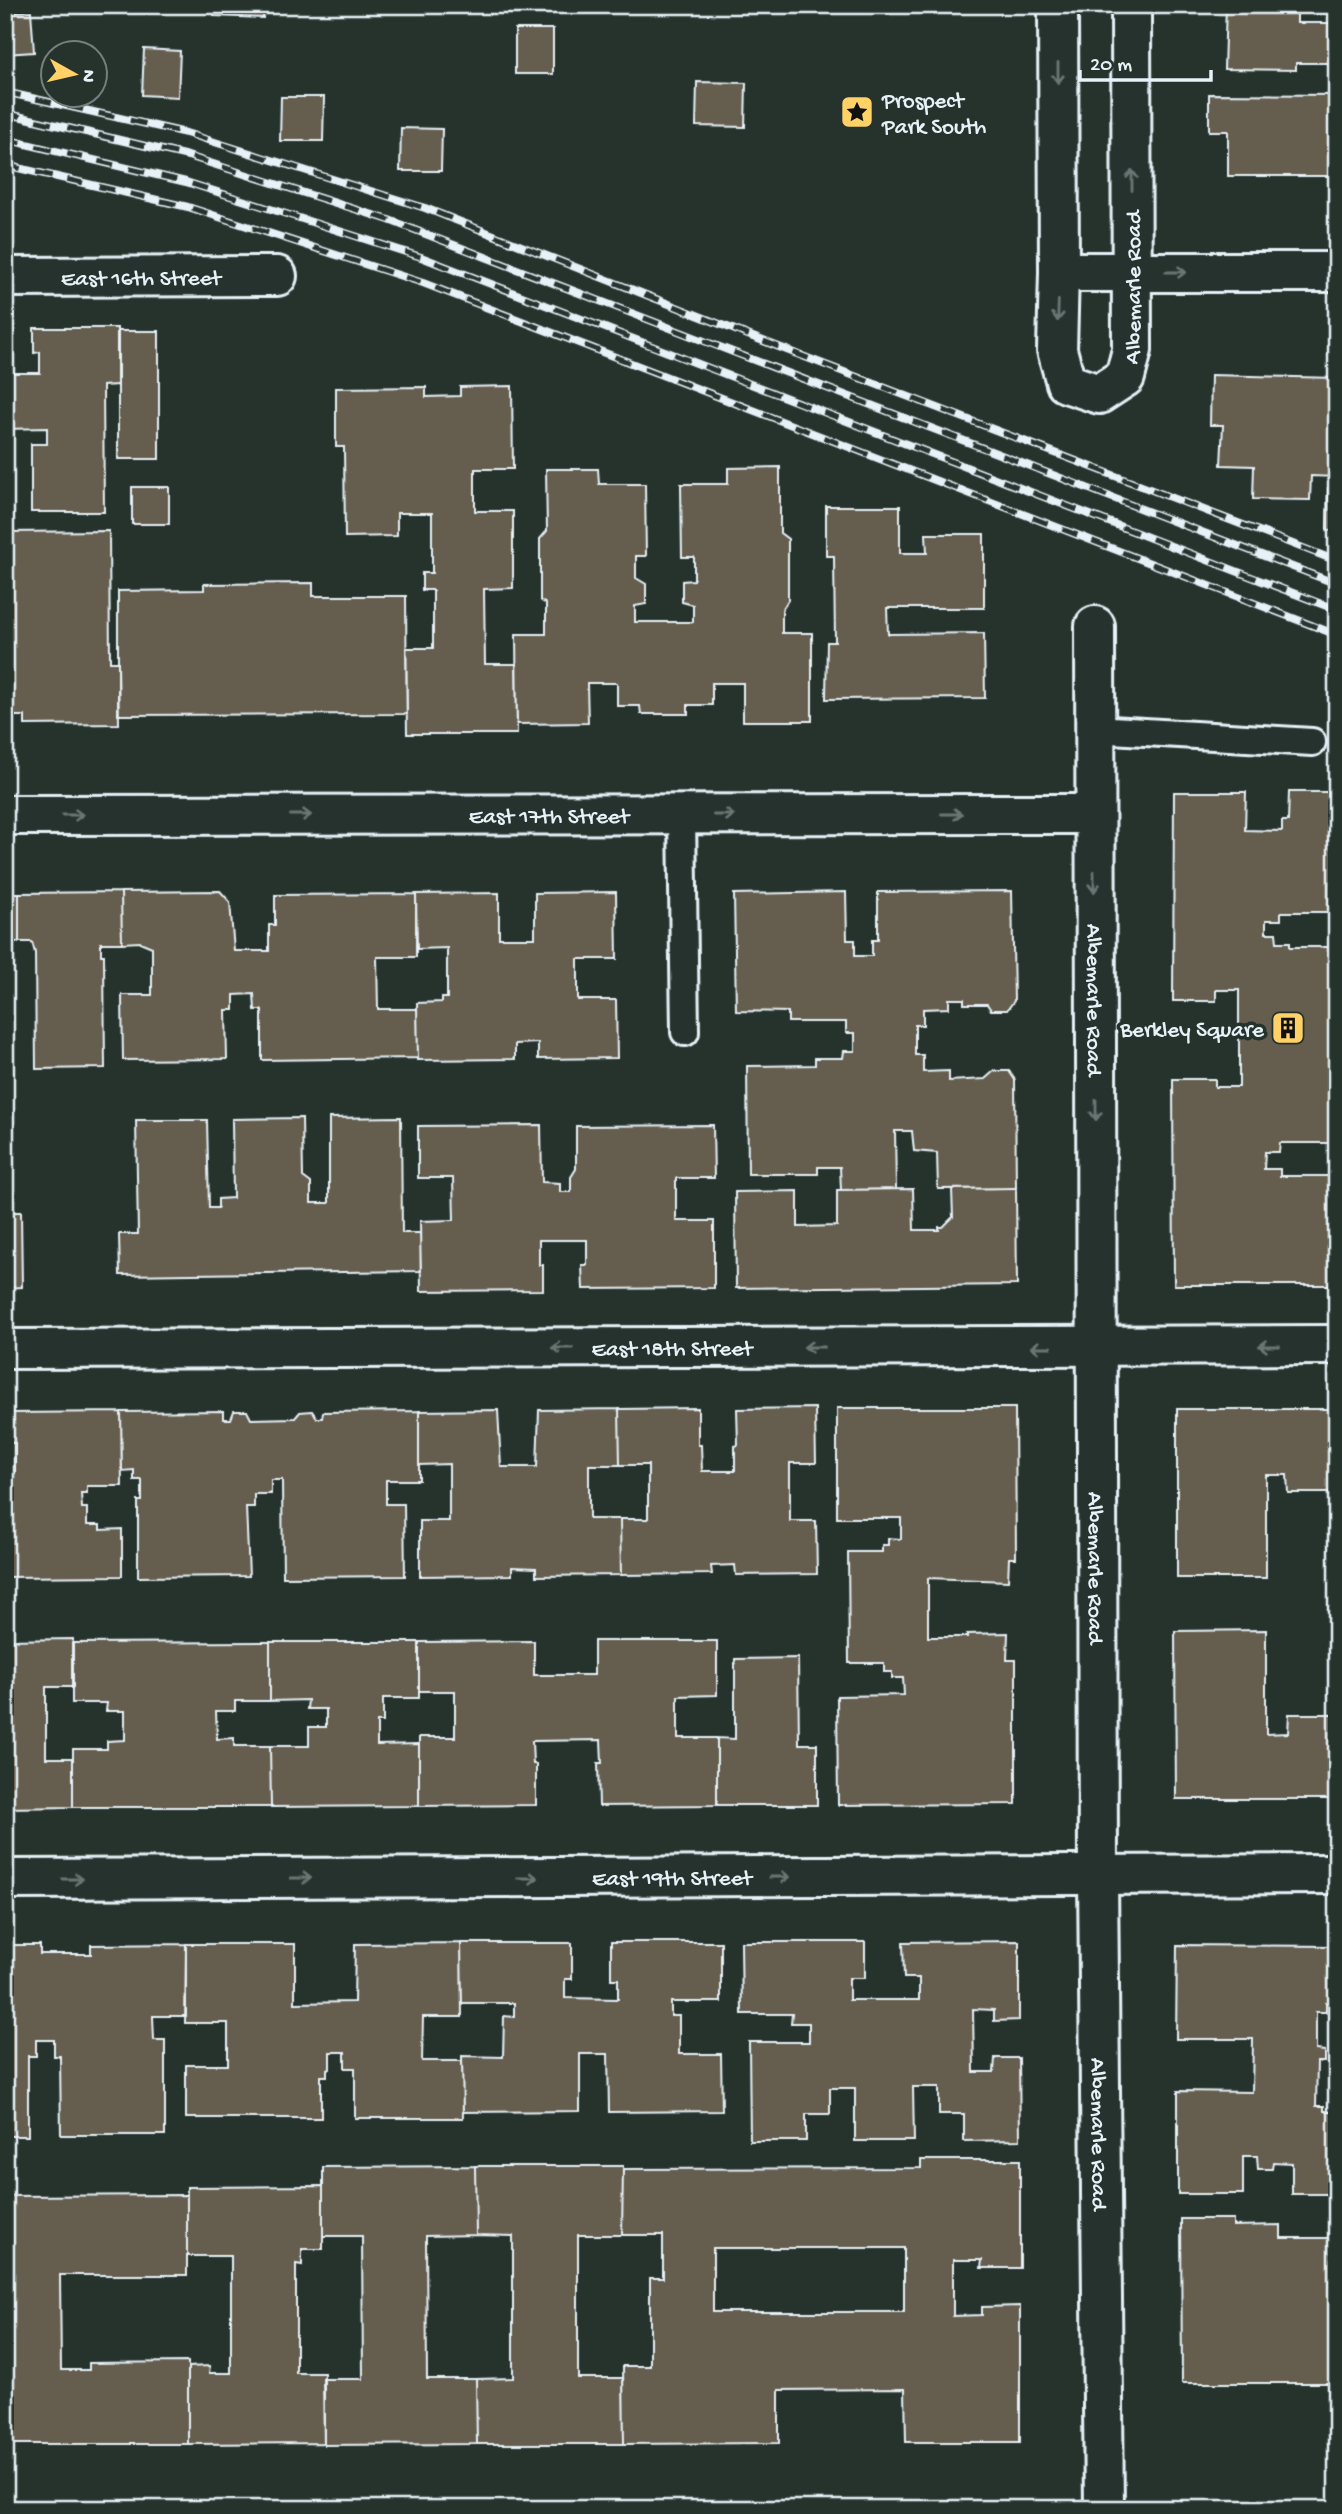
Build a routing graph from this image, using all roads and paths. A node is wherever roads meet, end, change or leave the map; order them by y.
1 (1058, 5) edge
2 (1130, 5) edge
3 (1059, 272) junction
4 (1132, 272) junction
5 (1337, 272) edge
6 (277, 276) dead end
7 (5, 277) edge
8 (1095, 626) dead end
9 (1094, 729) junction
10 (1312, 742) dead end
11 (1094, 814) junction
12 (5, 815) edge
13 (682, 815) junction
14 (685, 1032) dead end
15 (1337, 1345) edge
16 (1097, 1347) junction
17 (5, 1349) edge
18 (1337, 1874) edge
19 (1098, 1876) junction
20 (5, 1879) edge
21 (1104, 2509) edge

1 -> 3 street, Albemarle Road
4 -> 2 street, Albemarle Road
3 - 4 street
3 -> 4 street, Albemarle Road
4 -> 5 street
6 - 7 street, East 16th Street
8 - 9 street, Albemarle Road
9 - 10 lane
9 - 11 street, Albemarle Road
13 -> 11 street, East 17th Street
11 -> 16 street, Albemarle Road
12 -> 13 street, East 17th Street
13 - 14 lane
15 -> 16 street, East 18th Street
16 -> 17 street, East 18th Street
16 - 19 street, Albemarle Road
18 - 19 street, East 19th Street
20 -> 19 street, East 19th Street
19 - 21 street, Albemarle Road

